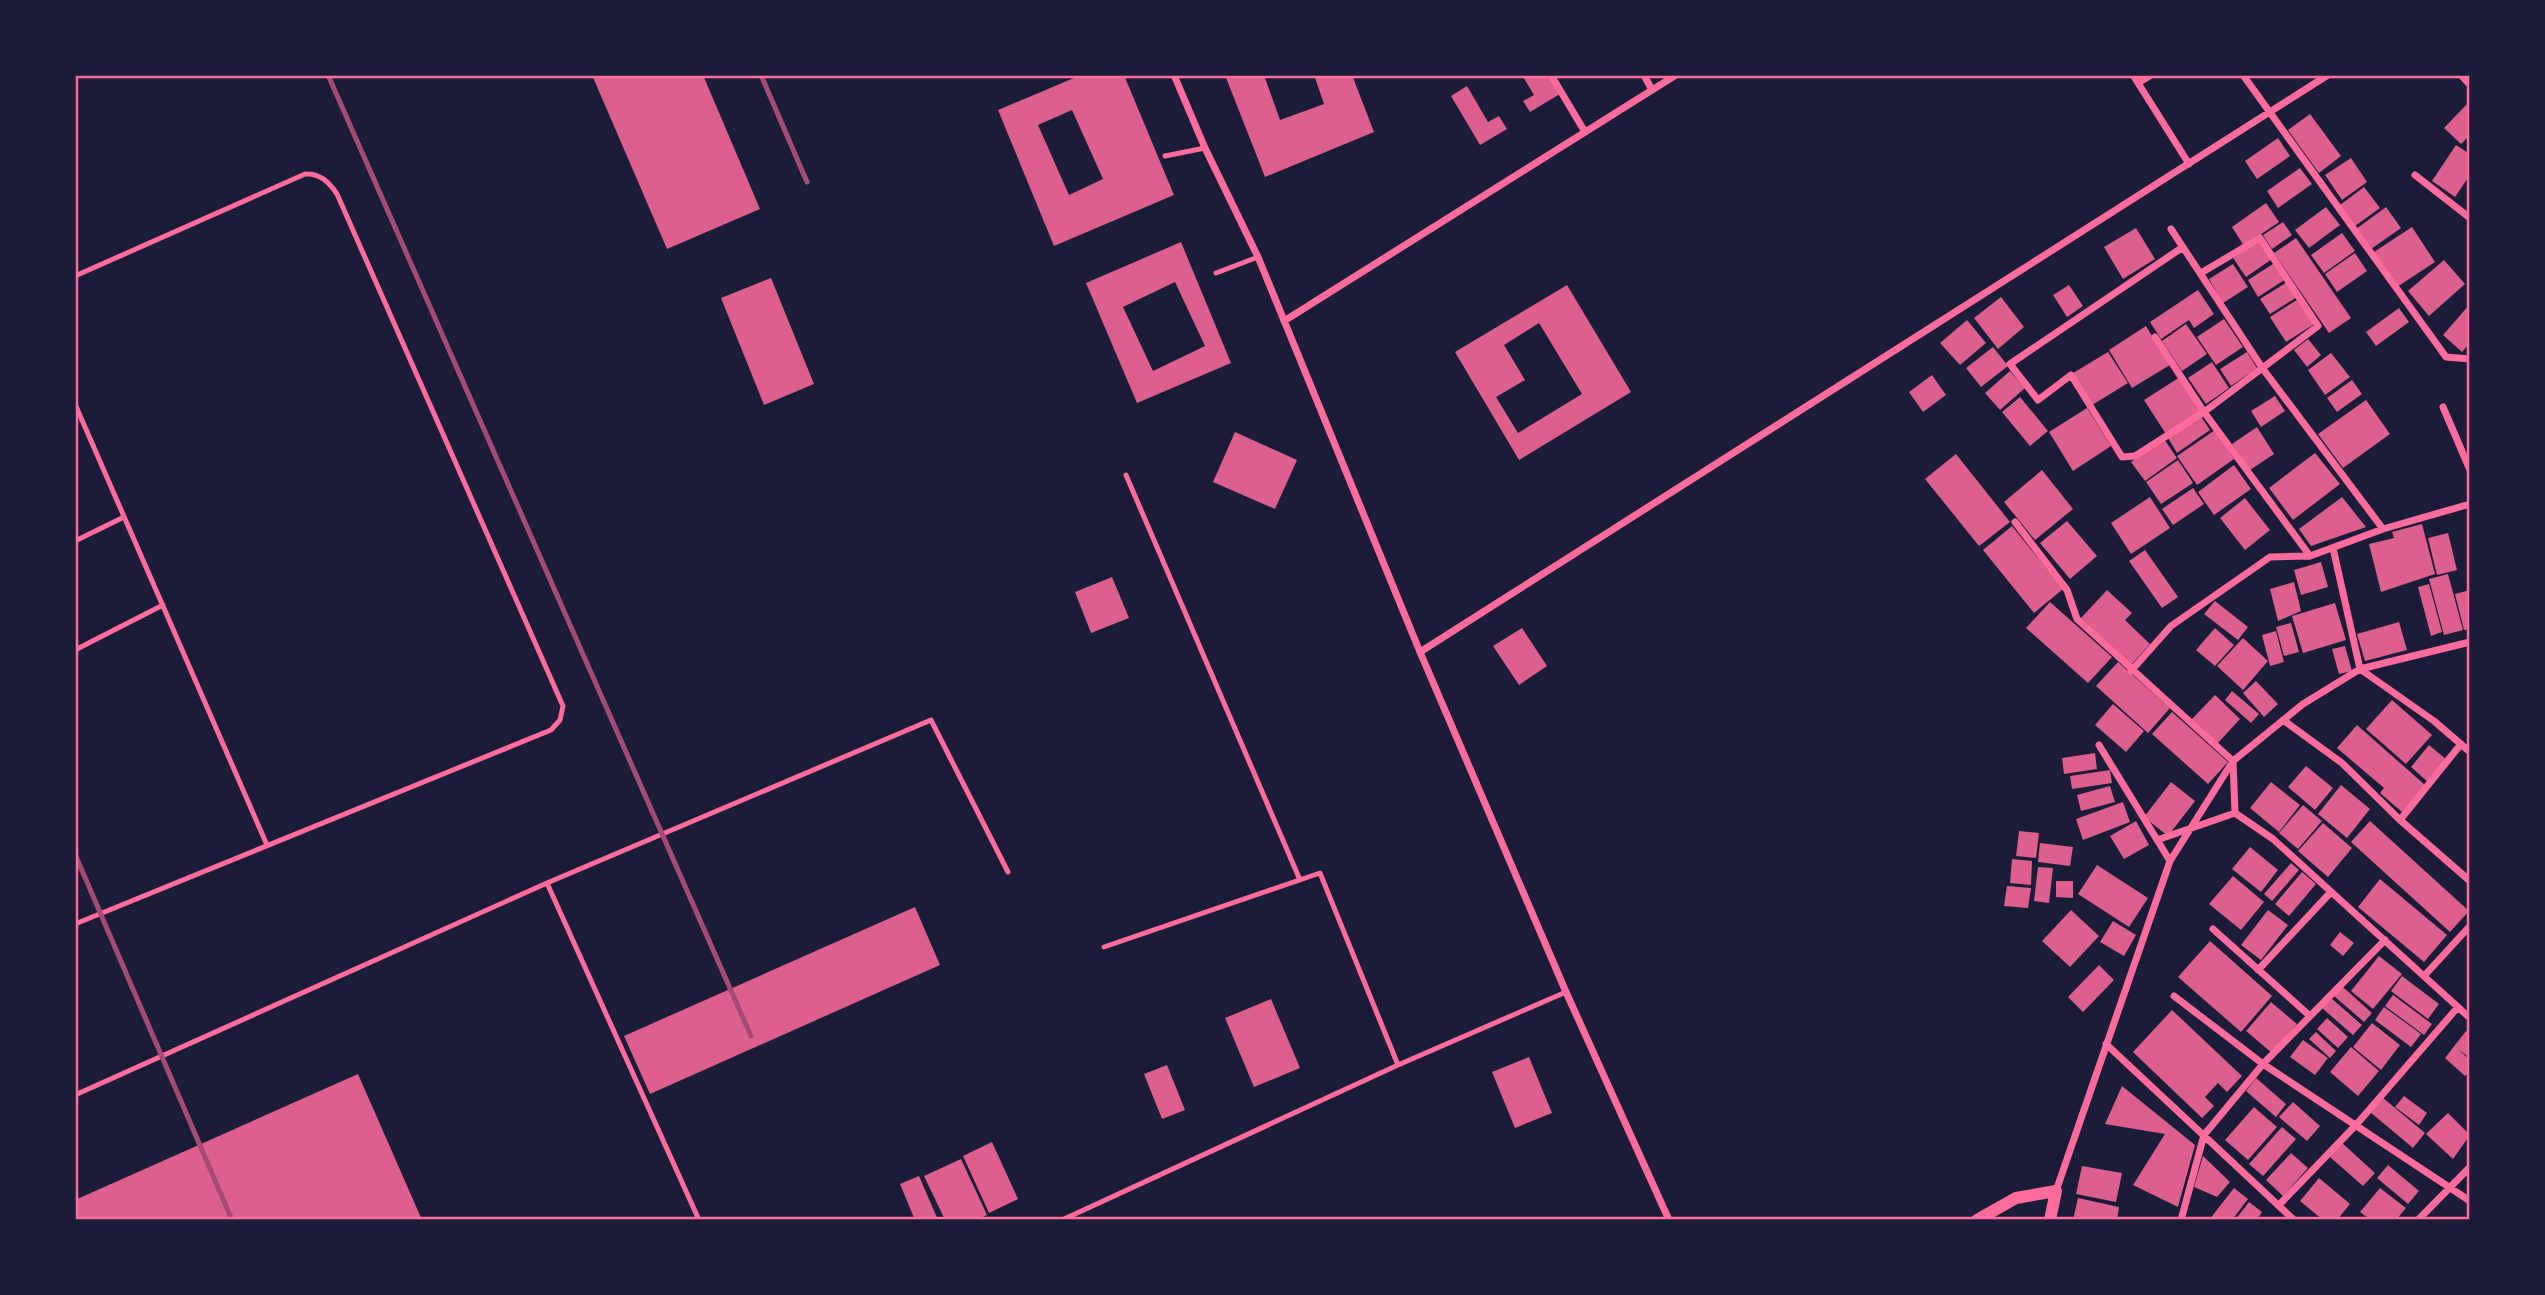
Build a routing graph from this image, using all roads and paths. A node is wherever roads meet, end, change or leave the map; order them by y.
1 (1174, 75) edge
2 (1551, 75) edge
3 (1644, 75) edge
4 (1676, 75) edge
5 (2133, 75) edge
6 (2151, 75) edge
7 (2243, 75) edge
8 (2328, 75) edge
9 (2461, 75) edge
10 (2138, 83) junction
11 (2470, 85) edge
12 (1652, 90) junction
13 (2269, 114) junction
14 (1585, 132) junction
15 (1205, 148) junction
16 (1165, 156) dead end
17 (2189, 164) junction
18 (2415, 175) dead end
19 (2470, 218) edge
20 (2171, 229) dead end
21 (2183, 247) junction
22 (1258, 257) junction
23 (1216, 273) dead end
24 (2201, 273) junction
25 (75, 276) edge
26 (1284, 321) junction
27 (2155, 337) dead end
28 (2470, 359) edge
29 (2263, 369) junction
30 (75, 404) edge
31 (2443, 407) dead end
32 (2204, 412) junction
33 (2470, 470) edge
34 (1126, 475) dead end
35 (2470, 504) edge
36 (124, 517) junction
37 (2015, 522) dead end
38 (2383, 529) junction
39 (75, 541) edge
40 (2333, 548) junction
41 (2309, 556) junction
42 (163, 605) junction
43 (2470, 642) edge
44 (75, 650) edge
45 (1420, 652) junction
46 (2360, 669) junction
47 (2131, 671) junction
48 (2283, 720) junction
49 (2461, 744) junction
50 (2099, 745) dead end
51 (2470, 752) edge
52 (2233, 761) junction
53 (2235, 813) junction
54 (2400, 820) junction
55 (2189, 830) junction
56 (2157, 840) junction
57 (267, 845) junction
58 (2170, 861) junction
59 (1008, 872) dead end
60 (1300, 880) junction
61 (2470, 881) edge
62 (547, 883) junction
63 (2331, 892) junction
64 (75, 924) edge
65 (2470, 926) edge
66 (2213, 929) dead end
67 (2385, 940) junction
68 (1104, 947) dead end
69 (2258, 971) junction
70 (2424, 976) junction
71 (1566, 992) junction
72 (2174, 996) dead end
73 (2458, 1007) junction
74 (2310, 1016) junction
75 (2470, 1018) edge
76 (2106, 1044) junction
77 (2263, 1064) junction
78 (1398, 1065) junction
79 (75, 1095) edge
80 (2356, 1125) junction
81 (2204, 1135) junction
82 (2470, 1167) edge
83 (2448, 1189) junction
84 (2056, 1191) junction
85 (2470, 1201) edge
86 (2279, 1205) junction
87 (698, 1218) edge
88 (688, 1220) edge
89 (1062, 1220) edge
90 (1669, 1220) edge
91 (1977, 1220) edge
92 (2050, 1220) edge
93 (2180, 1220) edge
94 (2294, 1220) edge
95 (2418, 1220) edge

1 - 15 street
2 - 14 street
3 - 12 street
4 - 12 street
5 - 10 street
6 - 10 street
7 - 13 street
8 - 13 street
9 - 11 street
10 - 17 street
12 - 14 street
13 - 17 street
13 - 28 street
14 - 26 street
15 - 16 lane
15 - 22 street
17 - 45 street
18 - 19 street
20 - 21 street
21 - 24 street
21 - 32 street
22 - 23 lane
22 - 26 street
24 - 29 street
24 - 29 street
25 - 57 lane
26 - 45 street
27 - 32 street
29 - 32 street
29 - 38 street
30 - 36 lane
31 - 33 street
32 - 41 street
34 - 60 lane
35 - 38 street
36 - 39 lane
36 - 42 lane
37 - 47 street
38 - 40 street
40 - 41 street
40 - 46 street
41 - 47 street
42 - 44 lane
42 - 57 lane
43 - 46 street
45 - 71 street
46 - 48 street
46 - 49 street
47 - 52 street
48 - 52 street
48 - 54 street
49 - 51 street
49 - 54 street
50 - 56 street
52 - 53 street
52 - 55 street
53 - 55 street
53 - 63 street
54 - 61 street
55 - 56 street
55 - 58 street
56 - 58 street
57 - 64 lane
58 - 76 street
59 - 62 lane
60 - 68 lane
60 - 78 lane
62 - 79 lane
62 - 87 lane
63 - 67 street
63 - 69 street
65 - 70 street
66 - 69 street
67 - 70 street
67 - 74 street
69 - 74 street
70 - 73 street
71 - 78 lane
71 - 90 street
72 - 77 street
73 - 75 street
73 - 80 street
74 - 77 street
76 - 81 street
76 - 84 street
77 - 80 street
77 - 81 street
78 - 89 lane
80 - 83 street
80 - 86 street
81 - 86 street
81 - 93 street
82 - 83 street
83 - 85 street
83 - 95 street
84 - 91 street
84 - 92 street
86 - 94 street
87 - 88 lane

